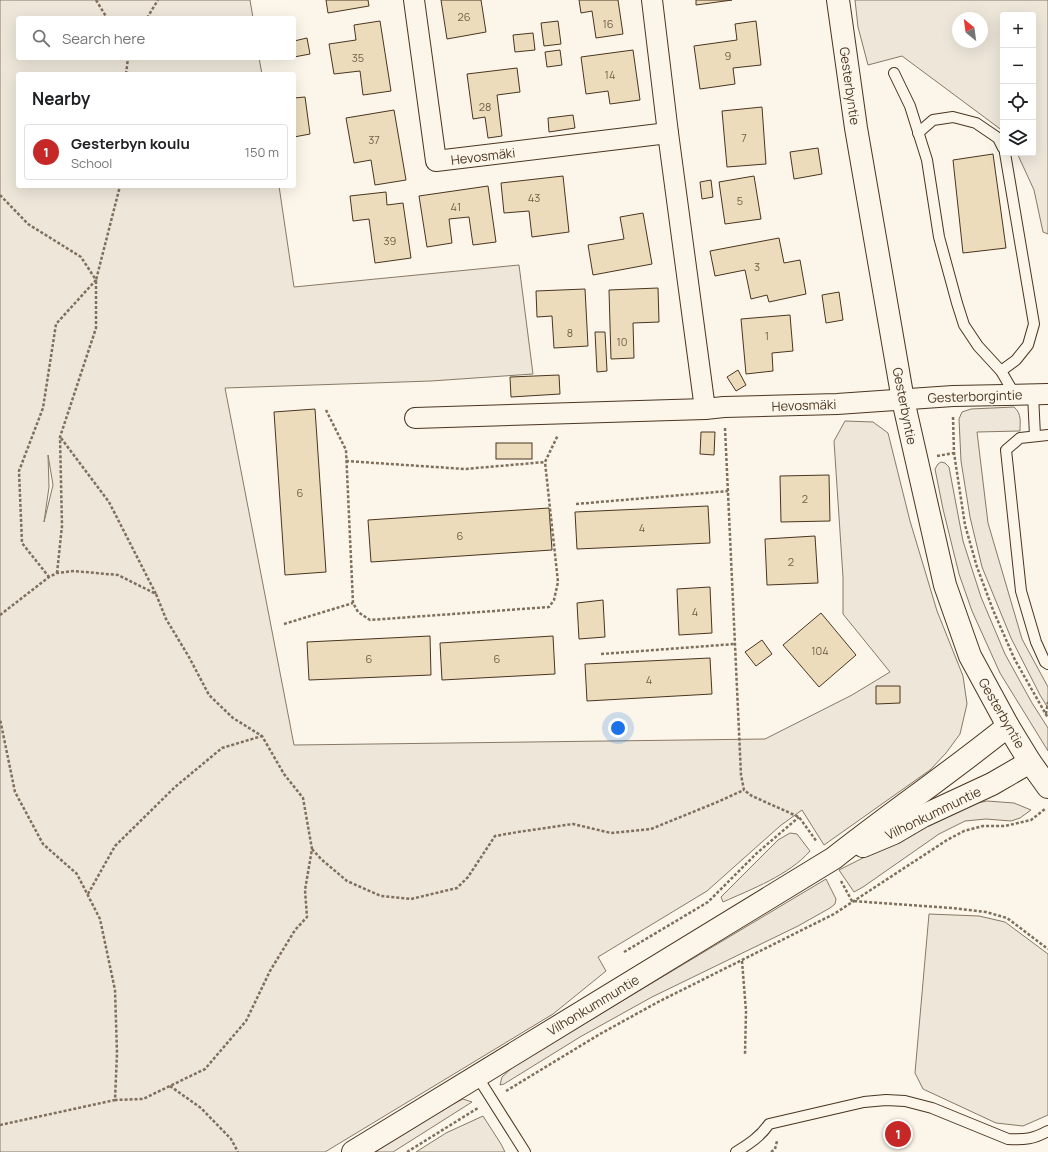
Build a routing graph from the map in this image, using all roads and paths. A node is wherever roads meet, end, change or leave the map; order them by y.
1 (96, 0) edge
2 (158, 0) edge
3 (414, 0) edge
4 (652, 0) edge
5 (838, 0) edge
6 (106, 16) edge
7 (148, 16) edge
8 (128, 60) edge
9 (126, 72) edge
10 (894, 73) dead end
11 (668, 133) junction
12 (918, 133) junction
13 (1000, 142) edge
14 (1006, 156) edge
15 (119, 188) edge
16 (0, 195) edge
17 (96, 280) junction
18 (1001, 371) junction
19 (1032, 394) edge
20 (953, 396) junction
21 (903, 400) junction
22 (714, 408) junction
23 (326, 410) dead end
24 (568, 413) junction
25 (415, 418) dead end
26 (1048, 435) edge
27 (1035, 436) junction
28 (60, 437) junction
29 (346, 461) junction
30 (545, 462) junction
31 (728, 491) junction
32 (576, 504) dead end
33 (57, 574) junction
34 (49, 577) junction
35 (156, 594) junction
36 (353, 603) junction
37 (0, 615) edge
38 (284, 624) dead end
39 (735, 644) junction
40 (601, 654) dead end
41 (1048, 664) edge
42 (1048, 702) edge
43 (1046, 715) junction
44 (0, 718) edge
45 (1048, 718) edge
46 (1008, 726) junction
47 (262, 736) junction
48 (1030, 762) junction
49 (1048, 787) edge
50 (744, 790) junction
51 (1048, 807) edge
52 (799, 817) junction
53 (817, 843) dead end
54 (312, 848) junction
55 (837, 868) junction
56 (88, 894) junction
57 (852, 902) junction
58 (1048, 949) edge
59 (624, 952) dead end
60 (742, 961) junction
61 (744, 1055) dead end
62 (477, 1076) junction
63 (170, 1086) junction
64 (115, 1100) junction
65 (492, 1100) junction
66 (0, 1125) edge
67 (1048, 1132) edge
68 (238, 1152) edge
69 (353, 1152) edge
70 (407, 1152) edge
71 (525, 1152) edge
72 (736, 1152) edge

1 - 6 path
2 - 7 path
3 - 11 street, Hevosmäki
4 - 11 street
5 - 21 street, Gesterbyntie
8 - 9 path
10 - 12 lane
11 - 22 street
12 - 13 lane
12 - 18 lane
14 - 18 lane
15 - 17 path
16 - 17 path
17 - 28 path
17 - 34 path
18 - 19 lane
19 - 20 street, Gesterborgintie
19 - 27 lane
20 - 21 street, Gesterborgintie
20 - 43 path
21 - 22 street, Hevosmäki
21 - 46 street, Gesterbyntie
22 - 24 street, Hevosmäki
22 - 31 path
23 - 29 path
24 - 25 street, Hevosmäki
24 - 30 path
26 - 27 lane
27 - 41 lane
28 - 33 path
28 - 35 path
29 - 30 path
29 - 36 path
30 - 36 path
31 - 32 path
31 - 39 path
33 - 34 path
33 - 35 path
34 - 37 path
35 - 47 path
36 - 38 path
39 - 40 path
39 - 50 path
42 - 43 path
43 - 45 path
44 - 56 path
46 - 48 street, Gesterbyntie
46 - 55 street, Vilhonkummuntie
47 - 54 path
47 - 56 path
48 - 49 street, Gesterbyntie
48 - 55 street, Vilhonkummuntie
50 - 52 path
50 - 54 path
51 - 57 path
52 - 53 path
52 - 59 path
54 - 63 path
55 - 57 path
55 - 62 street, Vilhonkummuntie
56 - 64 path
57 - 58 path
57 - 60 path
60 - 61 path
60 - 65 path
62 - 65 lane
62 - 69 street, Vilhonkummuntie
63 - 64 path
63 - 68 path
64 - 66 path
65 - 70 path
65 - 71 lane
67 - 72 lane

